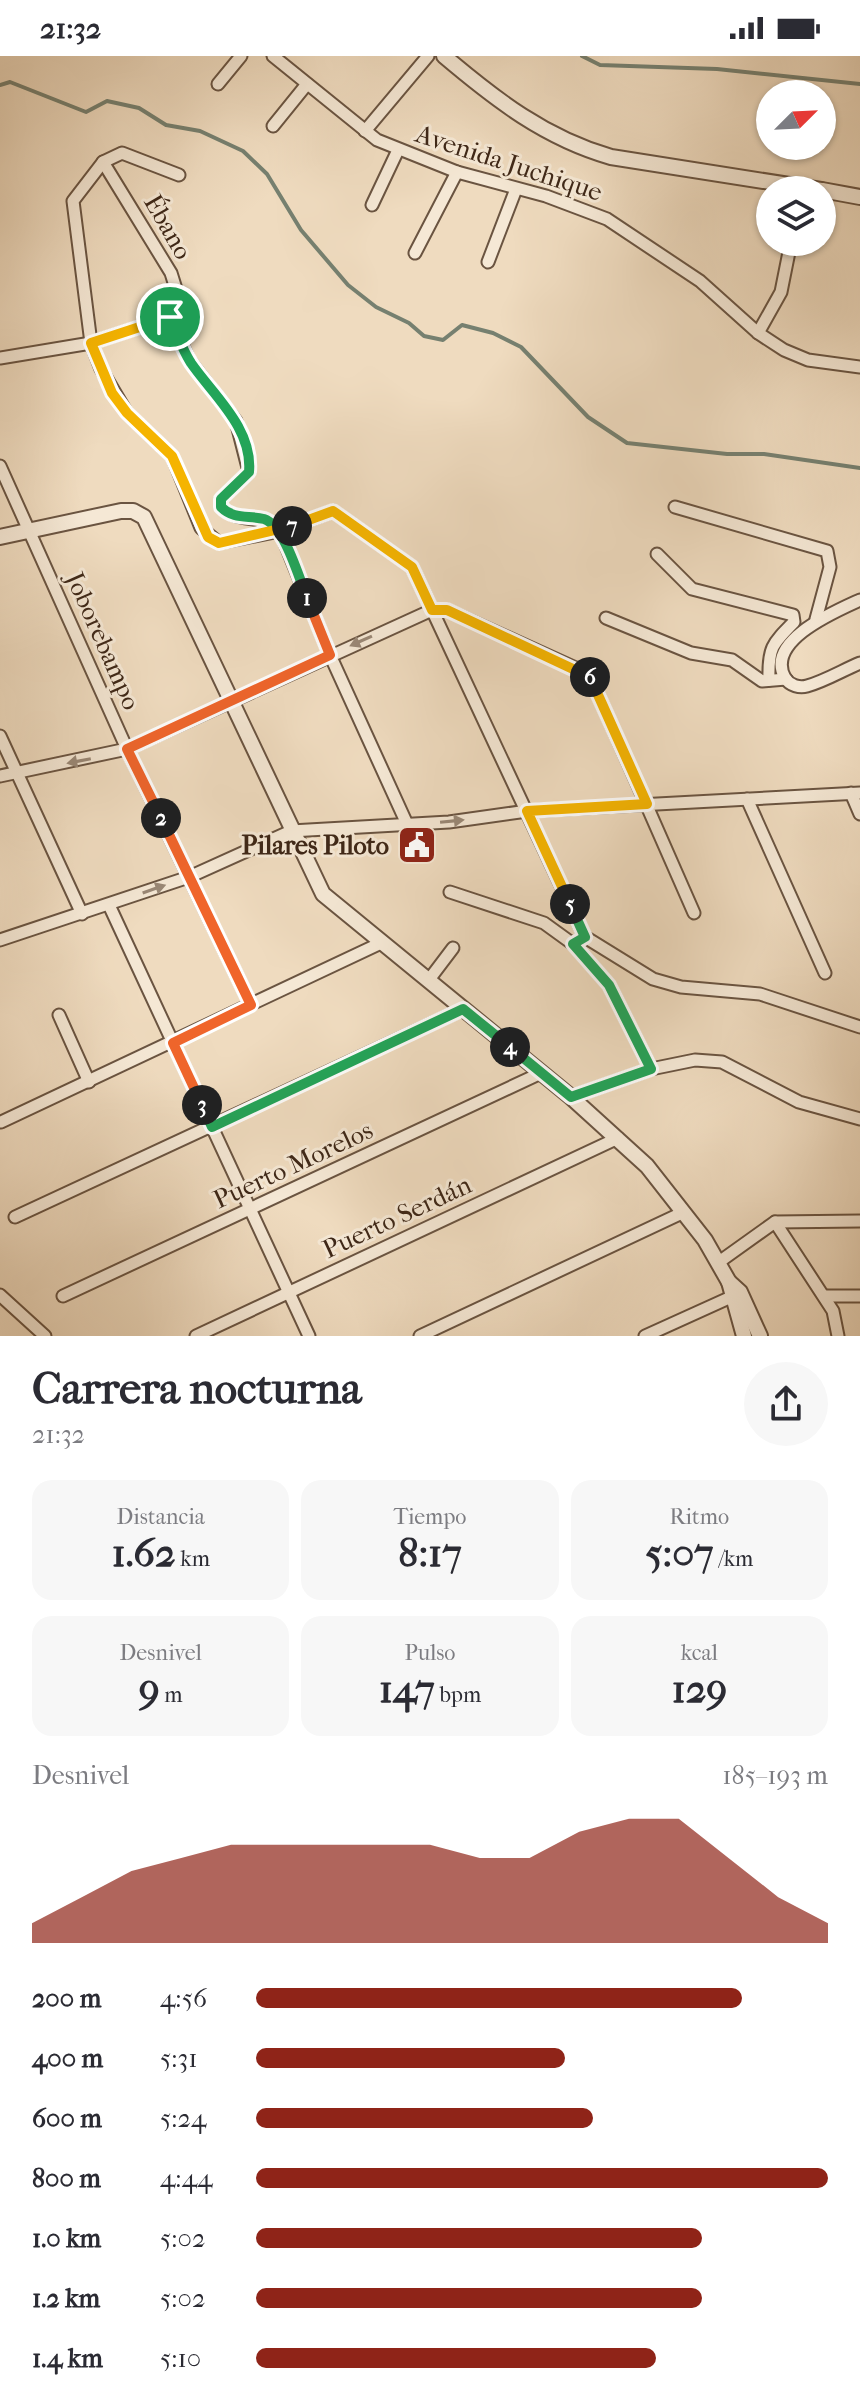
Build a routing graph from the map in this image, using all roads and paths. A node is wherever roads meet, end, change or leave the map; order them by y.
1 (241, 56) edge
2 (273, 56) edge
3 (428, 56) edge
4 (444, 56) edge
5 (218, 84) dead end
6 (307, 84) junction
7 (273, 126) dead end
8 (365, 131) junction
9 (398, 150) junction
10 (103, 162) junction
11 (457, 172) junction
12 (179, 175) dead end
13 (756, 181) edge
14 (516, 189) junction
15 (836, 193) edge
16 (860, 197) edge
17 (372, 205) dead end
18 (415, 253) dead end
19 (788, 256) edge
20 (488, 262) dead end
21 (170, 317) junction
22 (758, 333) junction
23 (91, 343) junction
24 (0, 358) edge
25 (860, 367) edge
26 (0, 466) edge
27 (675, 507) dead end
28 (280, 531) junction
29 (29, 532) junction
30 (0, 537) edge
31 (657, 554) dead end
32 (860, 600) edge
33 (432, 610) junction
34 (606, 618) dead end
35 (816, 619) junction
36 (330, 655) junction
37 (860, 663) edge
38 (786, 679) junction
39 (769, 680) junction
40 (229, 701) junction
41 (0, 736) edge
42 (127, 749) junction
43 (17, 773) junction
44 (0, 776) edge
45 (855, 793) edge
46 (747, 799) junction
47 (647, 804) junction
48 (527, 811) junction
49 (860, 814) edge
50 (407, 824) junction
51 (291, 831) junction
52 (189, 877) junction
53 (450, 892) dead end
54 (109, 905) junction
55 (694, 913) dead end
56 (82, 914) junction
57 (585, 937) junction
58 (0, 940) edge
59 (381, 943) junction
60 (573, 944) junction
61 (453, 948) dead end
62 (825, 973) dead end
63 (428, 981) junction
64 (251, 1005) junction
65 (463, 1009) junction
66 (59, 1015) dead end
67 (860, 1027) edge
68 (173, 1043) junction
69 (651, 1069) junction
70 (541, 1073) junction
71 (89, 1082) junction
72 (571, 1097) junction
73 (860, 1119) edge
74 (1, 1122) edge
75 (212, 1127) junction
76 (618, 1138) junction
77 (250, 1209) junction
78 (684, 1212) junction
79 (15, 1217) dead end
80 (860, 1221) edge
81 (775, 1222) junction
82 (719, 1262) junction
83 (733, 1290) junction
84 (289, 1292) junction
85 (0, 1295) edge
86 (63, 1296) dead end
87 (824, 1296) junction
88 (860, 1296) edge
89 (675, 1322) junction
90 (45, 1336) edge
91 (196, 1336) edge
92 (309, 1336) edge
93 (420, 1336) edge
94 (645, 1336) edge
95 (682, 1336) edge
96 (744, 1336) edge
97 (760, 1336) edge
98 (838, 1336) edge

1 - 5 street
2 - 6 street, Avenida Juchique
3 - 8 street
4 - 13 street
6 - 7 street
6 - 8 street, Avenida Juchique
8 - 9 street, Avenida Juchique
9 - 11 street, Avenida Juchique
9 - 17 street
10 - 12 street
10 - 21 street, Ébano
10 - 23 street
11 - 14 street, Avenida Juchique
11 - 18 street
14 - 20 street
14 - 22 street, Avenida Juchique
15 - 16 street
19 - 22 street
21 - 23 street
21 - 28 street, Ébano
22 - 25 street, Avenida Juchique
23 - 24 street
23 - 28 street
26 - 29 street, Joborebampo
27 - 35 street
28 - 33 street
28 - 36 street
29 - 30 street
29 - 40 street
29 - 42 street, Joborebampo
31 - 39 street
32 - 35 street
33 -> 36 street
33 - 47 street
33 - 48 street
34 - 39 street
35 - 38 street
36 - 40 street
36 - 50 street
37 - 38 street
38 - 39 street
40 - 42 street
40 - 51 street
41 - 43 street
42 -> 43 street
42 - 52 street, Joborebampo
43 - 44 street
43 - 56 street
45 - 46 street
45 - 49 street
46 - 47 street
46 - 62 street
47 - 48 street
47 - 55 street
50 -> 48 street
48 - 57 street
50 - 51 street
51 - 52 street
51 - 59 street
54 -> 52 street
52 - 64 street, Joborebampo
53 - 60 street
54 - 56 street
54 - 68 street
56 - 58 street
57 - 60 street
57 - 67 street
59 - 63 street
59 - 64 street
60 - 69 street
61 - 63 street
63 - 65 street
64 - 68 street
65 - 70 street
65 - 75 street
66 - 71 street
68 - 71 street
68 - 75 street
69 - 72 street
69 - 73 street
70 - 72 street
70 - 77 street, Puerto Morelos
71 - 74 street
72 - 76 street
75 - 77 street
75 - 79 street
76 - 78 street
76 - 84 street, Puerto Serdán
77 - 84 street
77 - 86 street, Puerto Morelos
78 - 82 street
78 - 93 street
80 - 81 street
81 - 82 street
81 - 87 street
82 - 83 street
83 - 89 street
83 - 96 street
83 - 97 street
84 - 91 street, Puerto Serdán
84 - 92 street
85 - 90 street
87 - 88 street
87 - 98 street
89 - 94 street
89 - 95 street

